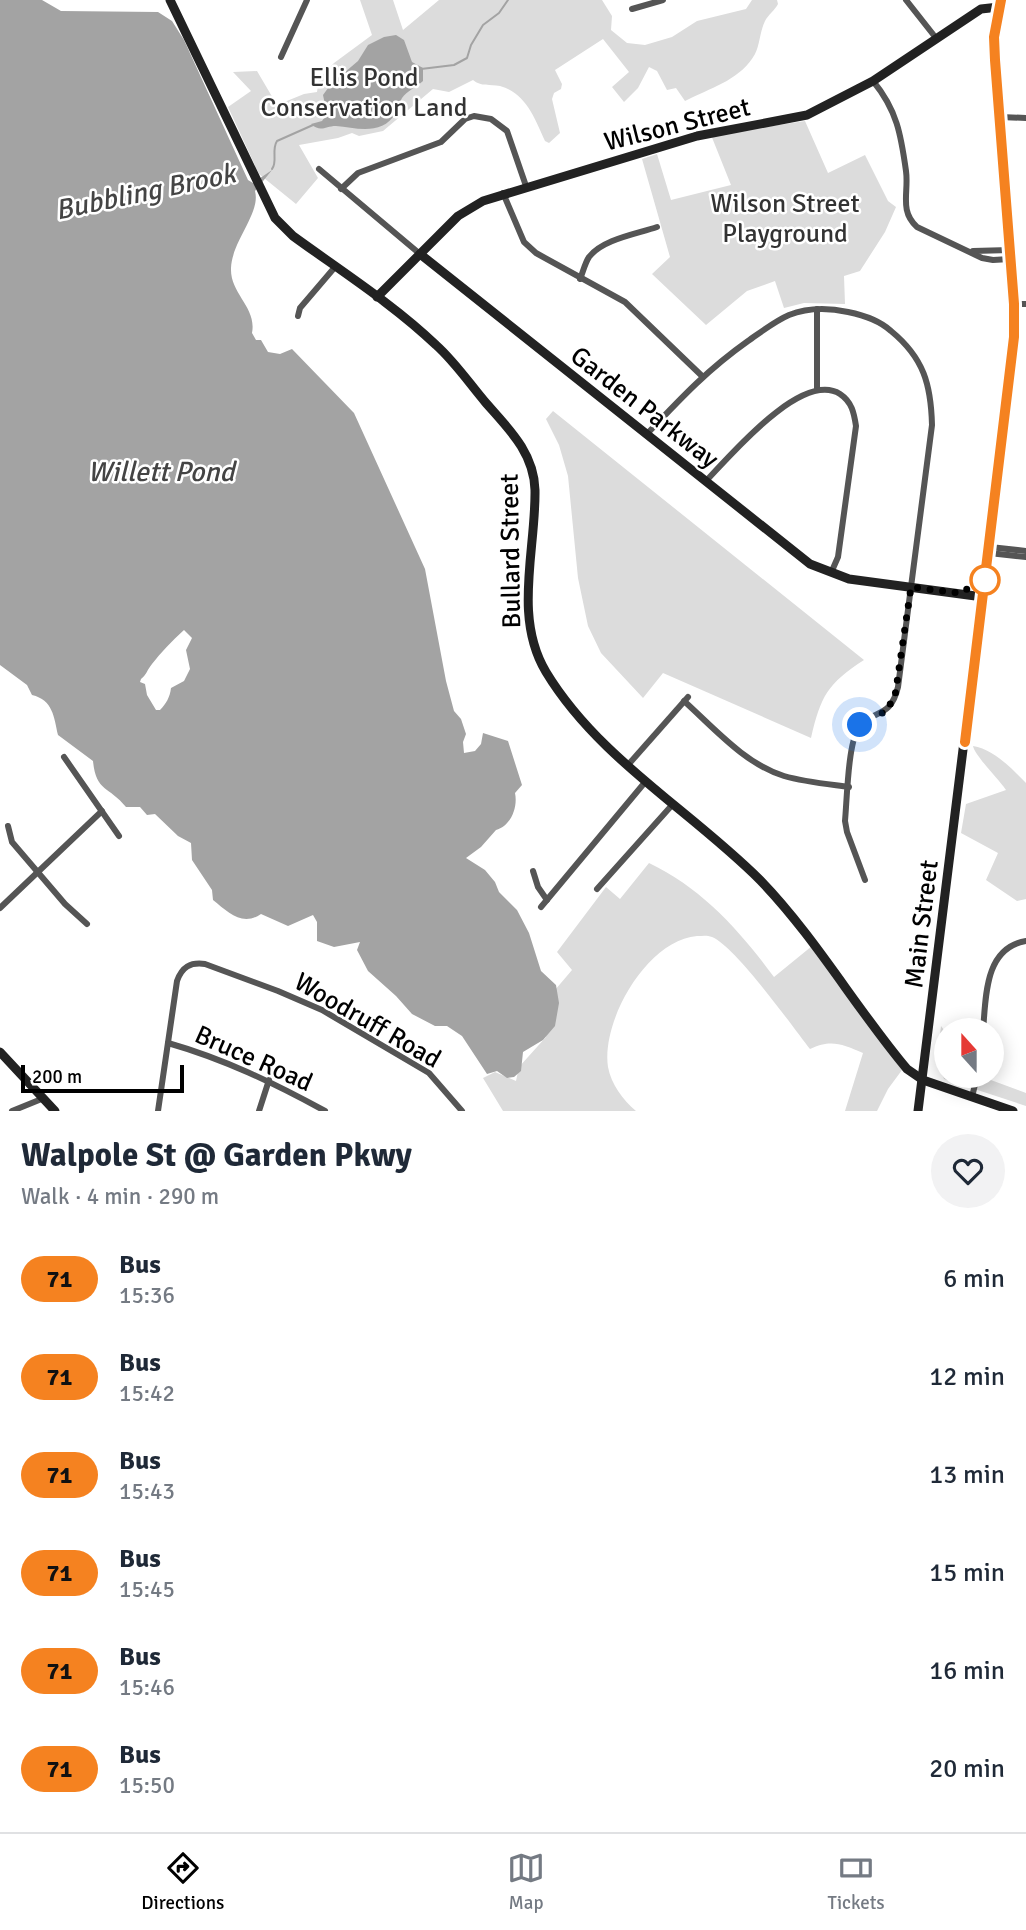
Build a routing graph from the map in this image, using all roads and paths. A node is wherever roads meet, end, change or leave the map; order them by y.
1 (170, 0) edge
2 (307, 0) edge
3 (663, 0) edge
4 (906, 0) edge
5 (1000, 4) edge
6 (632, 9) dead end
7 (936, 38) junction
8 (281, 57) dead end
9 (873, 81) junction
10 (1000, 117) junction
11 (1026, 118) edge
12 (319, 169) dead end
13 (526, 187) junction
14 (341, 189) junction
15 (503, 193) junction
16 (657, 227) dead end
17 (421, 254) junction
18 (1010, 255) junction
19 (335, 267) junction
20 (580, 279) junction
21 (377, 297) junction
22 (1014, 304) junction
23 (1026, 304) edge
24 (817, 309) junction
25 (298, 316) dead end
26 (702, 376) junction
27 (817, 388) junction
28 (646, 435) junction
29 (706, 481) junction
30 (989, 550) junction
31 (1026, 551) edge
32 (1026, 557) edge
33 (831, 573) junction
34 (911, 587) junction
35 (983, 597) junction
36 (64, 757) dead end
37 (628, 765) junction
38 (646, 781) junction
39 (849, 787) junction
40 (673, 804) junction
41 (102, 811) junction
42 (8, 826) dead end
43 (119, 836) dead end
44 (37, 871) junction
45 (533, 871) dead end
46 (865, 880) dead end
47 (597, 890) dead end
48 (547, 900) junction
49 (541, 907) dead end
50 (0, 908) edge
51 (87, 924) dead end
52 (1026, 941) edge
53 (984, 1018) edge
54 (168, 1043) junction
55 (0, 1052) edge
56 (269, 1080) junction
57 (923, 1080) junction
58 (974, 1088) edge
59 (972, 1097) junction
60 (44, 1098) junction
61 (12, 1111) edge
62 (55, 1111) edge
63 (158, 1111) edge
64 (259, 1111) edge
65 (324, 1111) edge
66 (462, 1111) edge
67 (918, 1111) edge
68 (1013, 1111) edge

1 - 19 main road, Bullard Street
2 - 8 street
3 - 6 street
4 - 7 street
5 - 7 main road, Wilson Street
5 - 10 main road, Main Street
7 - 9 main road, Wilson Street
9 - 13 main road, Wilson Street
9 - 18 street
10 - 11 street
10 - 18 main road, Main Street
12 - 14 street, Garden Parkway
13 - 14 street
13 - 15 main road, Wilson Street
14 - 17 street, Garden Parkway
15 - 17 main road, Wilson Street
15 - 20 street
16 - 20 street
17 - 21 main road, Wilson Street
17 - 28 main road, Garden Parkway
18 - 22 main road, Main Street
19 - 21 main road, Bullard Street
19 - 25 street
20 - 26 street
21 - 37 main road, Bullard Street
22 - 23 street
22 - 30 main road, Main Street
24 - 26 street
24 - 27 street
24 - 34 street
26 - 28 street
27 - 29 street
27 - 33 street
28 - 29 main road, Garden Parkway
29 - 33 main road, Garden Parkway
30 - 31 street
30 - 32 street
30 - 35 main road, Main Street
33 - 34 main road, Garden Parkway
34 - 35 main road, Garden Parkway
34 - 39 street
35 - 57 main road, Main Street
36 - 41 street
37 - 38 main road, Bullard Street
37 - 39 street
38 - 40 main road, Bullard Street
38 - 48 street
39 - 46 street
40 - 47 street
40 - 57 main road, Bullard Street
41 - 43 street
41 - 44 street
42 - 44 street
44 - 50 street
44 - 51 street
45 - 48 street
48 - 49 street
52 - 53 street
54 - 56 street, Bruce Road
54 - 63 street, Woodruff Road
54 - 66 street, Woodruff Road
55 - 60 main road
56 - 64 street
56 - 65 street, Bruce Road
57 - 59 main road
57 - 67 main road, Main Street
58 - 59 street
59 - 68 main road
60 - 61 street
60 - 62 main road

